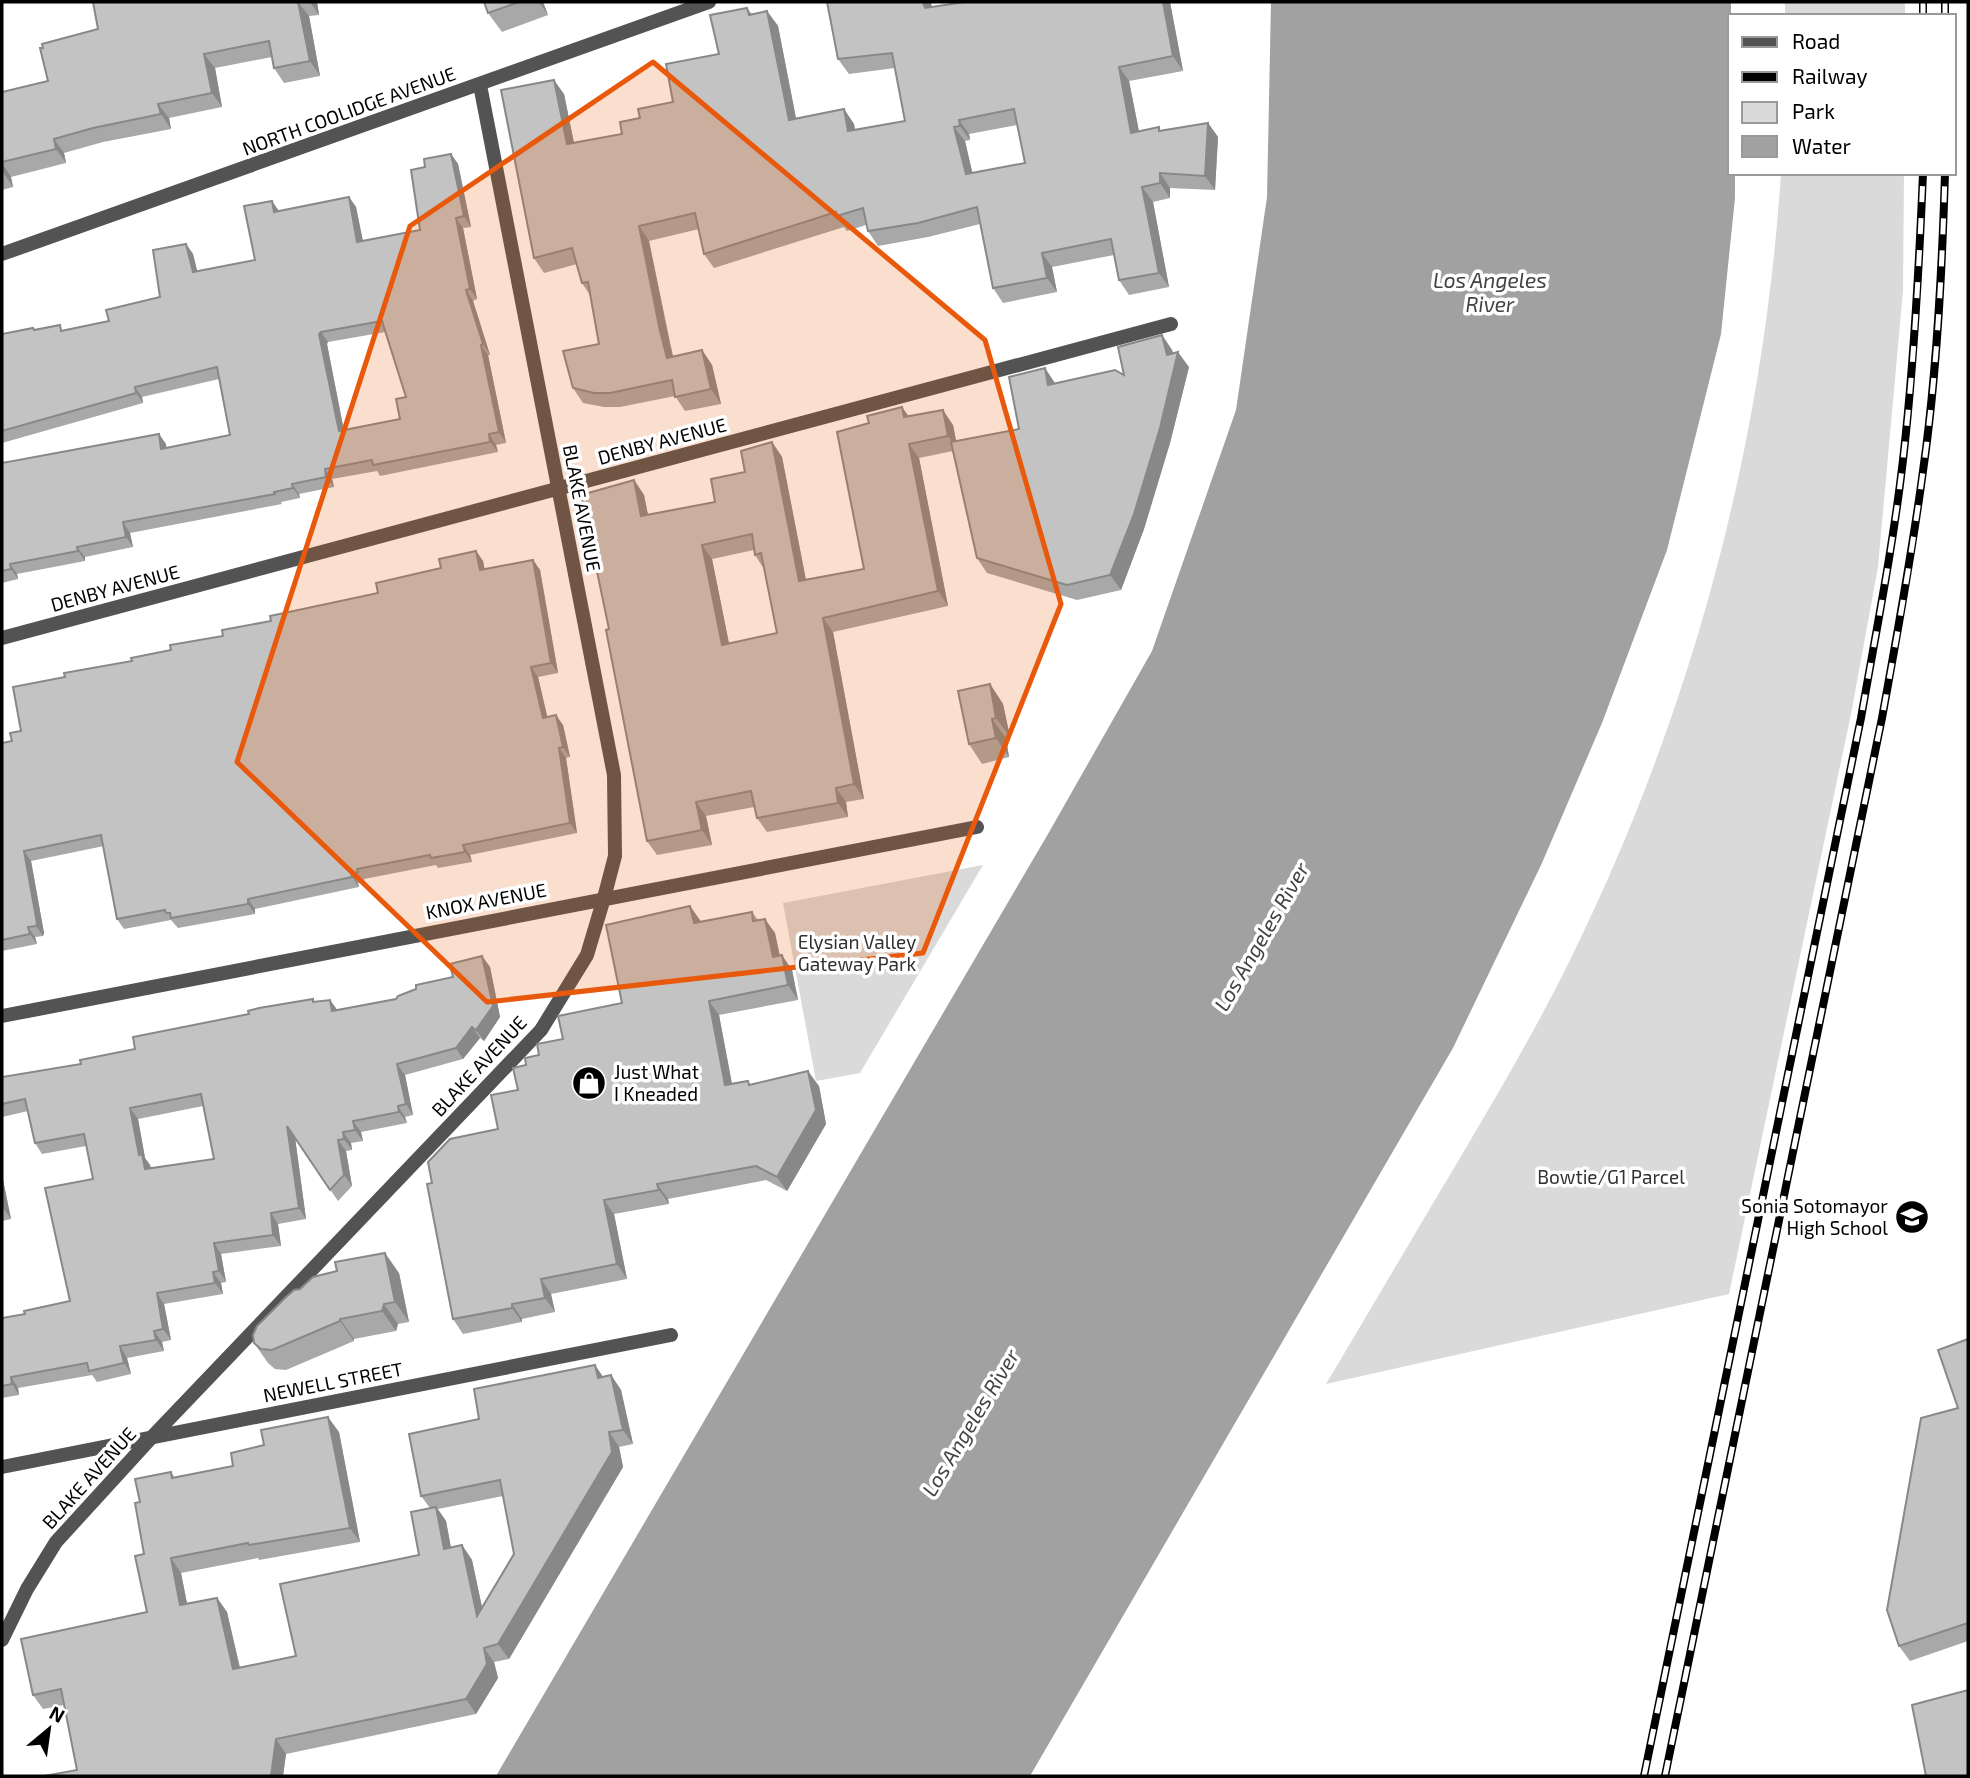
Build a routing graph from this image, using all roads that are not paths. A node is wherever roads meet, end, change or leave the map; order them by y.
1 (709, 2) edge
2 (480, 85) junction
3 (2, 254) edge
4 (1171, 324) dead end
5 (559, 488) junction
6 (2, 638) edge
7 (977, 827) dead end
8 (604, 898) junction
9 (2, 1016) edge
10 (671, 1335) dead end
11 (151, 1438) junction
12 (2, 1467) edge
13 (2, 1640) edge

1 - 2 street, NORTH COOLIDGE AVENUE
2 - 3 street, NORTH COOLIDGE AVENUE
2 - 5 street, BLAKE AVENUE
4 - 5 street, DENBY AVENUE
5 - 6 street, DENBY AVENUE
5 - 8 street, BLAKE AVENUE
7 - 8 street, KNOX AVENUE
8 - 9 street, KNOX AVENUE
8 - 11 street, BLAKE AVENUE
10 - 11 street, NEWELL STREET
11 - 12 street, NEWELL STREET
11 - 13 street, BLAKE AVENUE

